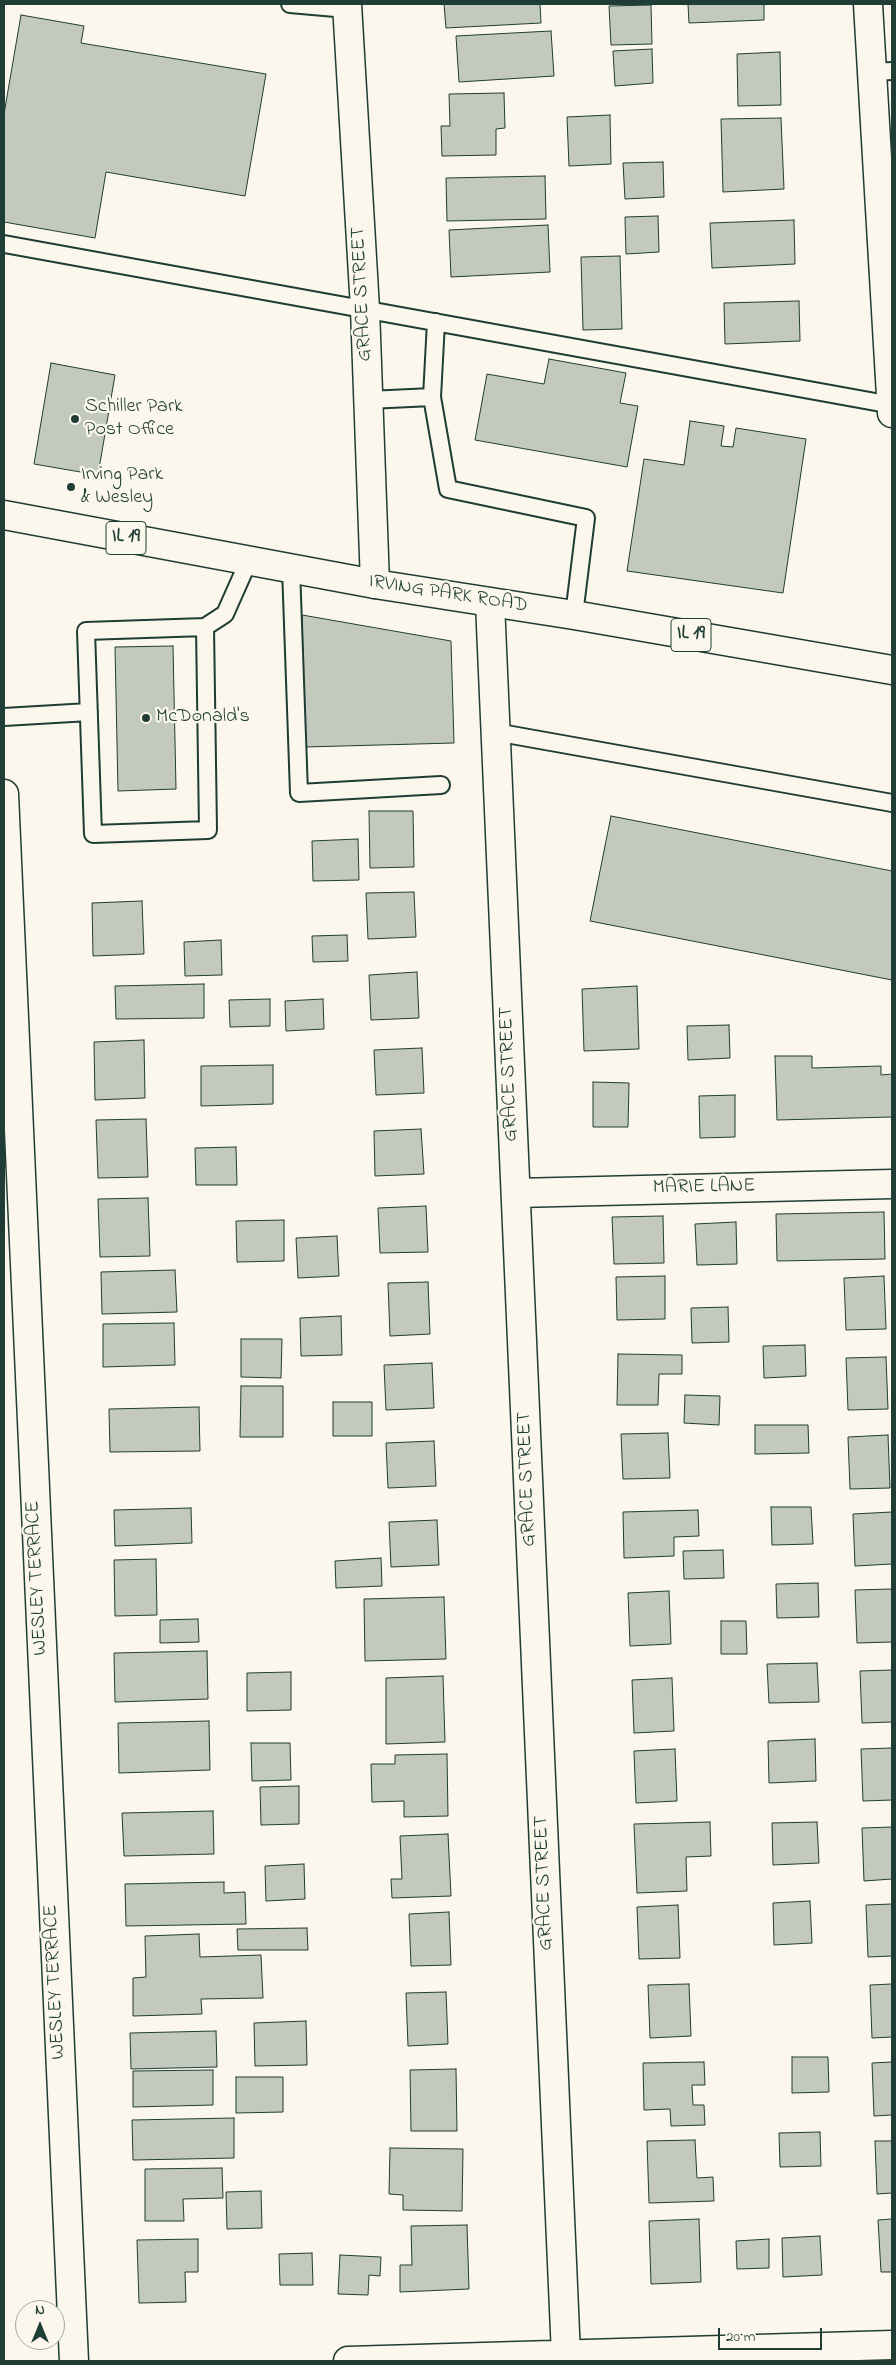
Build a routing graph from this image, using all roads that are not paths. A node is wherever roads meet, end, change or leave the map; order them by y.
1 (290, 4) edge
2 (868, 4) edge
3 (347, 6) edge
4 (882, 72) edge
5 (4, 244) edge
6 (365, 309) junction
7 (436, 322) junction
8 (432, 398) junction
9 (368, 400) junction
10 (892, 405) edge
11 (892, 413) edge
12 (4, 515) edge
13 (249, 560) junction
14 (291, 568) junction
15 (375, 584) junction
16 (490, 603) junction
17 (574, 615) junction
18 (205, 627) junction
19 (892, 670) edge
20 (88, 712) junction
21 (4, 717) edge
22 (496, 732) junction
23 (441, 785) dead end
24 (4, 794) edge
25 (892, 803) edge
26 (4, 842) edge
27 (892, 1184) edge
28 (516, 1193) junction
29 (892, 2345) edge
30 (566, 2355) junction
31 (74, 2361) edge
32 (348, 2361) edge

1 - 3 lane
2 - 4 street
3 - 6 street, GRACE STREET
4 - 10 street
5 - 6 lane
6 - 7 lane
6 - 9 street, GRACE STREET
7 - 8 lane
7 - 10 lane
8 - 9 lane
8 - 17 lane
9 - 15 street, GRACE STREET
10 - 11 street
12 - 13 street, IRVING PARK ROAD / IL 19
13 - 14 street, IRVING PARK ROAD / IL 19
13 - 18 lane
14 - 15 street, IRVING PARK ROAD / IL 19
14 - 23 lane
15 - 16 street, IRVING PARK ROAD / IL 19
16 - 17 street, IRVING PARK ROAD / IL 19
16 - 22 street, GRACE STREET
17 - 19 street, IRVING PARK ROAD / IL 19
18 - 20 lane
18 - 20 lane
20 - 21 lane
22 - 25 lane
22 - 28 street, GRACE STREET
24 - 26 street, WESLEY TERRACE
26 - 31 street, WESLEY TERRACE
27 - 28 street, MARIE LANE
28 - 30 street, GRACE STREET
29 - 30 street
30 - 32 street

